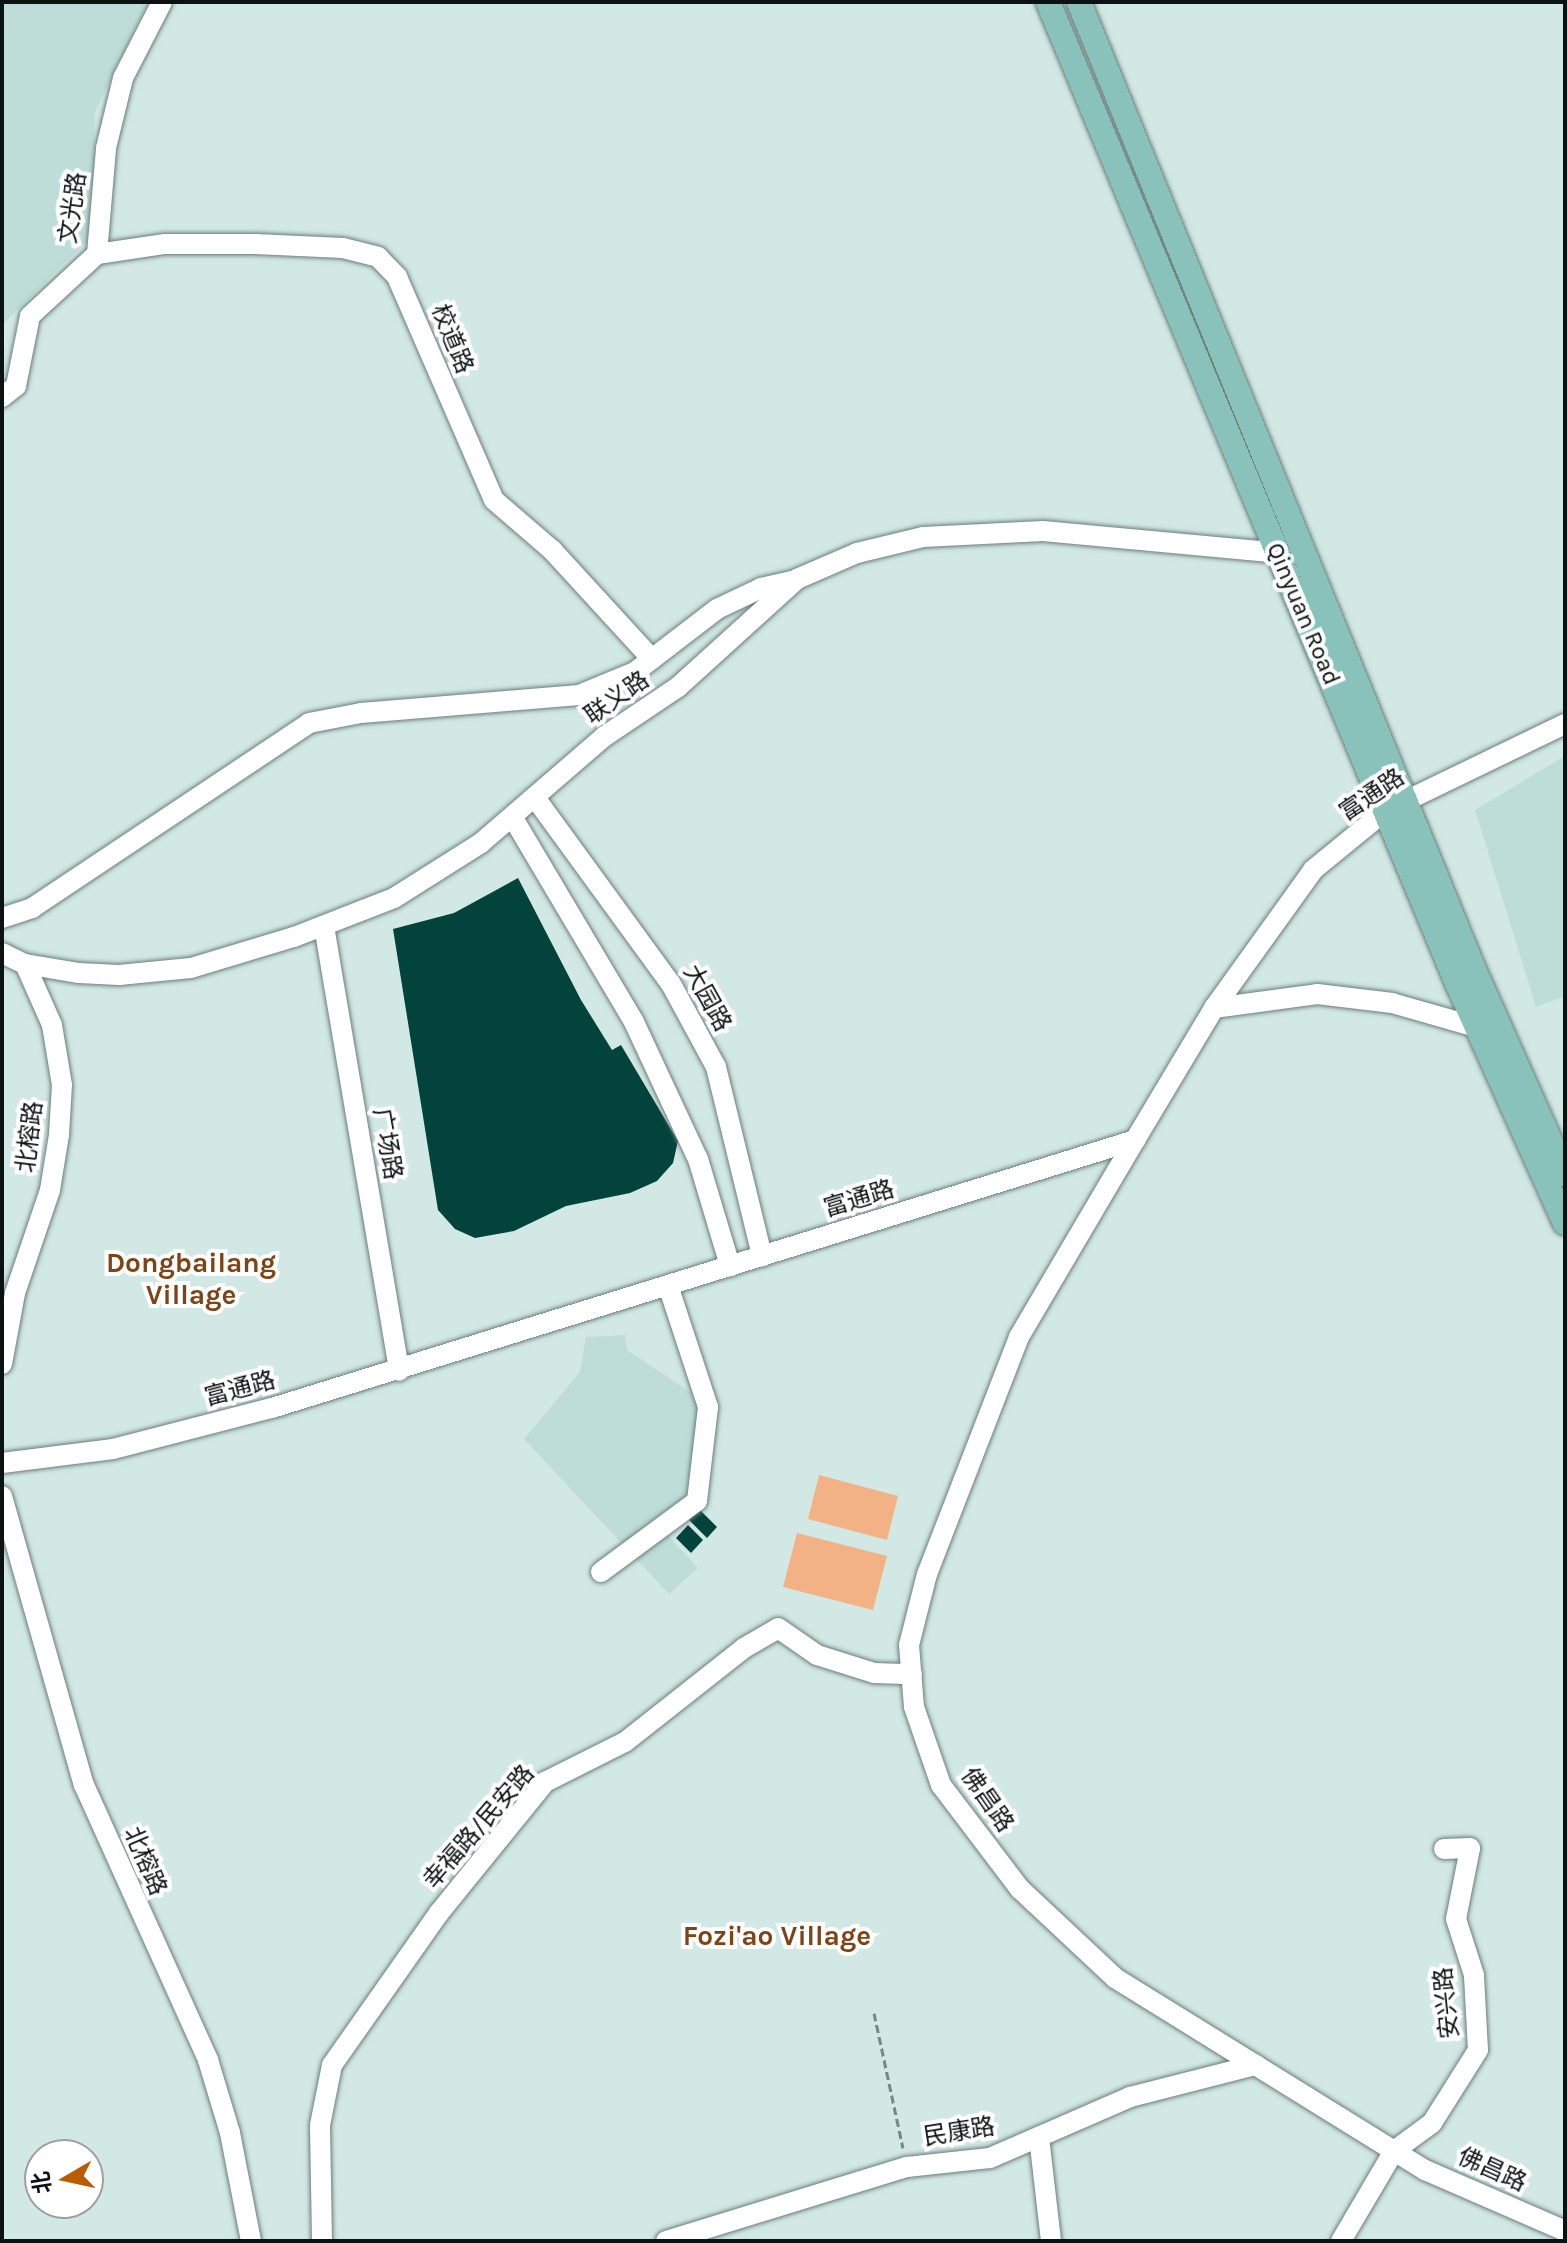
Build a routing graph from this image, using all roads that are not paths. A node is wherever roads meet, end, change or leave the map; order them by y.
1 (162, 2) edge
2 (1048, 2) edge
3 (1079, 2) edge
4 (97, 254) junction
5 (9, 392) edge
6 (1278, 553) junction
7 (797, 579) junction
8 (652, 659) junction
9 (1565, 724) edge
10 (536, 799) junction
11 (1407, 799) junction
12 (1385, 811) junction
13 (513, 818) junction
14 (2, 918) edge
15 (324, 926) junction
16 (2, 953) edge
17 (25, 964) junction
18 (1214, 1008) junction
19 (1476, 1027) junction
20 (1135, 1140) junction
21 (1565, 1174) edge
22 (1565, 1223) edge
23 (762, 1256) junction
24 (730, 1266) junction
25 (668, 1285) junction
26 (2, 1364) edge
27 (399, 1371) junction
28 (2, 1463) edge
29 (2, 1496) edge
30 (601, 1572) dead end
31 (912, 1674) junction
32 (1444, 1849) dead end
33 (1256, 2065) junction
34 (1039, 2137) junction
35 (1394, 2151) junction
36 (1565, 2231) edge
37 (251, 2241) edge
38 (322, 2241) edge
39 (666, 2241) edge
40 (1051, 2241) edge
41 (1341, 2241) edge

1 - 4 street, 文光路
2 - 6 main road, Qinyuan Road
3 - 11 main road, Qinyuan Road
4 - 5 street, 文光路
4 - 8 street, 校道路
6 - 7 street, 联义路
6 - 12 main road, Qinyuan Road
7 - 8 street
7 - 10 street, 联义路
8 - 14 street
9 - 11 street, 富通路
10 - 13 street, 联义路
10 - 23 street, 大园路
11 - 12 street, 富通路
11 - 21 main road, Qinyuan Road
12 - 18 street, 富通路
12 - 19 main road, Qinyuan Road
13 - 15 street, 联义路
13 - 24 street
15 - 17 street, 联义路
15 - 27 street, 广场路
16 - 17 street, 联义路
17 - 26 street, 北榕路
18 - 19 street
18 - 20 street, 富通路
19 - 22 main road, Qinyuan Road
20 - 23 street, 富通路
20 - 31 street, 佛昌路
23 - 24 street, 富通路
24 - 25 street, 富通路
25 - 27 street, 富通路
25 - 30 street
27 - 28 street, 富通路
29 - 37 street, 北榕路
31 - 33 street, 佛昌路
31 - 38 street, 幸福路/民安路
32 - 35 street, 安兴路
33 - 34 street, 民康路
33 - 35 street, 佛昌路
34 - 39 street, 民康路
34 - 40 street
35 - 36 street, 佛昌路
35 - 41 street

